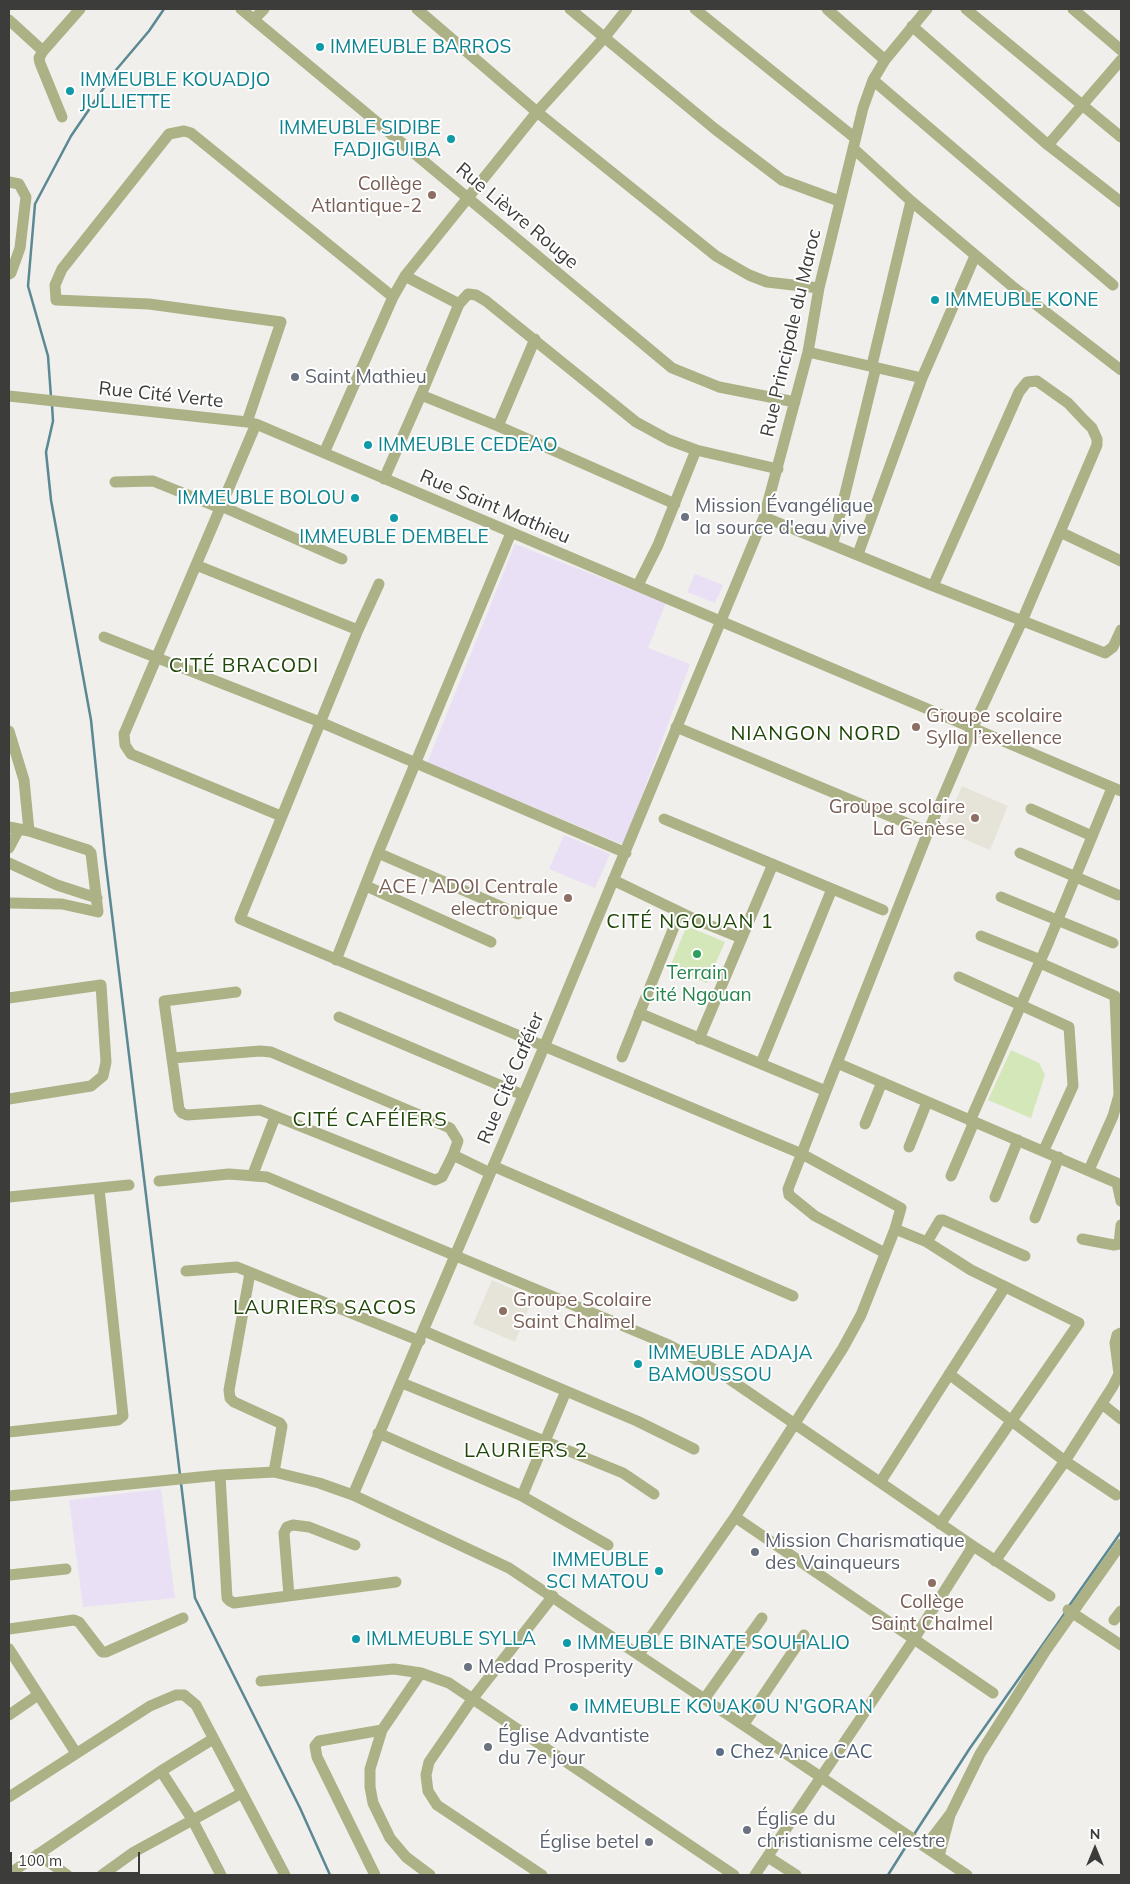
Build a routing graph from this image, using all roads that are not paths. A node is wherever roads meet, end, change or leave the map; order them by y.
1 (80, 9) edge
2 (241, 9) edge
3 (264, 9) edge
4 (417, 9) edge
5 (570, 9) edge
6 (627, 9) edge
7 (695, 9) edge
8 (827, 9) edge
9 (927, 9) edge
10 (966, 9) edge
11 (1073, 9) edge
12 (254, 19) junction
13 (9, 20) edge
14 (912, 26) junction
15 (604, 38) junction
16 (1121, 50) edge
17 (43, 51) junction
18 (885, 60) junction
19 (1121, 60) edge
20 (873, 80) junction
21 (1084, 106) junction
22 (538, 112) junction
23 (62, 117) dead end
24 (1121, 136) edge
25 (854, 143) junction
26 (1048, 146) junction
27 (9, 182) edge
28 (468, 197) junction
29 (839, 201) junction
30 (910, 201) junction
31 (1121, 202) edge
32 (975, 256) junction
33 (9, 274) edge
34 (405, 276) junction
35 (1113, 285) dead end
36 (819, 288) junction
37 (393, 297) junction
38 (459, 304) junction
39 (534, 339) junction
40 (808, 352) junction
41 (874, 366) junction
42 (1121, 370) edge
43 (922, 378) junction
44 (421, 395) junction
45 (9, 396) edge
46 (795, 402) junction
47 (251, 423) junction
48 (498, 426) junction
49 (696, 450) junction
50 (324, 453) junction
51 (778, 469) junction
52 (384, 479) junction
53 (115, 482) dead end
54 (675, 504) junction
55 (220, 507) junction
56 (764, 517) junction
57 (1060, 532) junction
58 (511, 533) junction
59 (833, 543) junction
60 (858, 554) junction
61 (342, 560) dead end
62 (1121, 561) edge
63 (196, 565) junction
64 (379, 584) dead end
65 (638, 585) junction
66 (933, 586) junction
67 (720, 620) junction
68 (1022, 621) junction
69 (358, 630) junction
70 (1121, 630) edge
71 (104, 637) dead end
72 (156, 656) junction
73 (699, 673) joint
74 (320, 722) junction
75 (676, 727) junction
76 (973, 727) junction
77 (9, 731) edge
78 (414, 764) junction
79 (1116, 790) edge
80 (1031, 809) dead end
81 (281, 816) junction
82 (664, 819) dead end
83 (19, 829) edge
84 (928, 832) junction
85 (1092, 836) junction
86 (9, 848) edge
87 (378, 853) junction
88 (626, 853) junction
89 (1020, 853) dead end
90 (9, 862) edge
91 (773, 864) junction
92 (1076, 876) junction
93 (614, 880) junction
94 (366, 886) junction
95 (832, 889) junction
96 (1118, 895) dead end
97 (1001, 897) dead end
98 (97, 898) junction
99 (9, 903) edge
100 (883, 910) dead end
101 (680, 912) junction
102 (518, 914) dead end
103 (1058, 919) junction
104 (981, 936) dead end
105 (741, 938) junction
106 (491, 942) dead end
107 (1113, 943) dead end
108 (336, 960) junction
109 (1040, 962) junction
110 (959, 977) dead end
111 (236, 992) dead end
112 (9, 998) edge
113 (1022, 1005) junction
114 (639, 1013) junction
115 (340, 1017) dead end
116 (699, 1039) junction
117 (544, 1047) junction
118 (622, 1057) dead end
119 (172, 1058) junction
120 (761, 1063) junction
121 (837, 1063) junction
122 (882, 1082) junction
123 (826, 1091) junction
124 (524, 1095) junction
125 (9, 1099) edge
126 (927, 1102) junction
127 (275, 1117) junction
128 (972, 1122) junction
129 (865, 1124) dead end
130 (1018, 1140) junction
131 (909, 1147) dead end
132 (1044, 1150) junction
133 (453, 1154) junction
134 (802, 1154) junction
135 (1059, 1157) junction
136 (491, 1170) junction
137 (1089, 1170) junction
138 (253, 1174) junction
139 (951, 1176) dead end
140 (159, 1181) dead end
141 (129, 1185) dead end
142 (99, 1188) junction
143 (995, 1197) dead end
144 (9, 1198) edge
145 (1121, 1201) edge
146 (1035, 1218) dead end
147 (1121, 1226) edge
148 (895, 1229) junction
149 (1082, 1239) dead end
150 (927, 1242) junction
151 (885, 1253) junction
152 (456, 1256) junction
153 (1025, 1256) dead end
154 (186, 1271) dead end
155 (250, 1273) junction
156 (1005, 1287) junction
157 (793, 1296) dead end
158 (1121, 1333) edge
159 (422, 1336) junction
160 (949, 1374) junction
161 (402, 1383) junction
162 (566, 1391) junction
163 (1102, 1404) junction
164 (1121, 1419) edge
165 (1012, 1421) junction
166 (793, 1423) junction
167 (9, 1432) edge
168 (378, 1434) junction
169 (544, 1442) junction
170 (694, 1449) dead end
171 (1065, 1461) junction
172 (274, 1472) junction
173 (220, 1475) junction
174 (881, 1481) junction
175 (654, 1494) dead end
176 (353, 1495) junction
177 (1116, 1495) dead end
178 (9, 1496) edge
179 (522, 1496) junction
180 (735, 1517) junction
181 (940, 1524) junction
182 (1121, 1544) edge
183 (355, 1545) dead end
184 (608, 1545) dead end
185 (973, 1546) junction
186 (995, 1561) junction
187 (66, 1569) dead end
188 (9, 1575) edge
189 (396, 1582) dead end
190 (289, 1596) junction
191 (553, 1596) junction
192 (1050, 1596) dead end
193 (1070, 1611) junction
194 (183, 1618) dead end
195 (762, 1618) dead end
196 (9, 1629) edge
197 (804, 1635) dead end
198 (914, 1639) junction
199 (1121, 1645) edge
200 (9, 1649) edge
201 (640, 1654) junction
202 (421, 1673) junction
203 (261, 1681) dead end
204 (993, 1693) dead end
205 (38, 1695) junction
206 (473, 1698) junction
207 (705, 1698) junction
208 (9, 1716) edge
209 (744, 1724) junction
210 (382, 1730) junction
211 (213, 1739) junction
212 (76, 1753) junction
213 (161, 1771) junction
214 (822, 1777) junction
215 (242, 1793) junction
216 (9, 1797) edge
217 (951, 1813) junction
218 (192, 1819) junction
219 (922, 1845) junction
220 (38, 1854) junction
221 (939, 1856) junction
222 (768, 1857) junction
223 (9, 1874) edge
224 (68, 1875) edge
225 (102, 1875) edge
226 (221, 1875) edge
227 (285, 1875) edge
228 (374, 1875) edge
229 (430, 1875) edge
230 (541, 1875) edge
231 (734, 1875) edge
232 (755, 1875) edge
233 (796, 1875) edge
234 (967, 1875) edge

1 - 17 street
2 - 12 street, Rue Lièvre Rouge
3 - 12 street
4 - 22 street
5 - 15 street
6 - 15 street
7 - 25 street
8 - 18 street
9 - 14 street, Rue Principale du Maroc
10 - 21 street
11 - 16 street
12 - 28 street, Rue Lièvre Rouge
13 - 17 street
14 - 18 street, Rue Principale du Maroc
14 - 26 street
15 - 22 street
15 - 29 street
17 - 23 street
18 - 20 street, Rue Principale du Maroc
19 - 21 street
20 - 25 street, Rue Principale du Maroc
20 - 35 street
21 - 24 street
21 - 26 street
22 - 28 street
22 - 36 street
25 - 29 street, Rue Principale du Maroc
25 - 30 street
26 - 31 street
27 - 33 street
28 - 34 street
28 - 46 street, Rue Lièvre Rouge
29 - 36 street, Rue Principale du Maroc
30 - 32 street
30 - 41 street
32 - 42 street
32 - 43 street
34 - 37 street
34 - 38 street
36 - 40 street, Rue Principale du Maroc
37 - 47 street
37 - 50 street
38 - 39 street
38 - 44 street
39 - 48 street
39 - 49 street
40 - 41 street
40 - 46 street, Rue Principale du Maroc
41 - 43 street
41 - 59 street
43 - 60 street
44 - 48 street
44 - 52 street
45 - 47 street, Rue Cité Verte
46 - 51 street, Rue Principale du Maroc
47 - 50 street, Rue Saint Mathieu
47 - 55 street
48 - 54 street
49 - 51 street
49 - 54 street
50 - 52 street, Rue Saint Mathieu
51 - 56 street, Rue Principale du Maroc
52 - 58 street, Rue Saint Mathieu
53 - 55 street
54 - 65 street
55 - 61 street
55 - 63 street
56 - 59 street
56 - 67 street, Rue Principale du Maroc
57 - 62 street
57 - 66 street
57 - 68 street
58 - 65 street, Rue Saint Mathieu
58 - 78 street
59 - 60 street
60 - 66 street
63 - 69 street
63 - 72 street
64 - 69 street
65 - 67 street, Rue Saint Mathieu
66 - 68 street
67 - 73 street, Rue Principale du Maroc
67 - 76 street, Rue Saint Mathieu
68 - 70 street
68 - 76 street
69 - 74 street
71 - 72 street
72 - 74 street
72 - 81 street
73 - 75 street, Rue Cité Caféier
74 - 78 street
74 - 81 street
75 - 84 street
75 - 88 street, Rue Cité Caféier
76 - 79 street, Rue Saint Mathieu
76 - 84 street
77 - 83 street
78 - 87 street
78 - 88 street
79 - 85 street
80 - 85 street
81 - 108 street
82 - 91 street
83 - 86 street
83 - 98 street
84 - 121 street
85 - 92 street
87 - 94 street
87 - 102 street
88 - 93 street, Rue Cité Caféier
89 - 92 street
90 - 98 street
91 - 95 street
91 - 105 street
92 - 96 street
92 - 103 street
93 - 101 street
93 - 117 street, Rue Cité Caféier
94 - 106 street
94 - 108 street
95 - 100 street
95 - 120 street
97 - 103 street
98 - 99 street
101 - 105 street
101 - 114 street
103 - 107 street
103 - 109 street
104 - 109 street
105 - 116 street
108 - 117 street
109 - 113 street
109 - 137 street
110 - 113 street
111 - 119 street
112 - 125 street
113 - 128 street
113 - 132 street
114 - 116 street
114 - 118 street
115 - 124 street
116 - 120 street
117 - 124 street, Rue Cité Caféier
117 - 134 street
119 - 127 street
119 - 133 street
120 - 123 street
121 - 122 street
121 - 123 street
122 - 126 street
122 - 129 street
123 - 134 street
124 - 136 street, Rue Cité Caféier
126 - 128 street
126 - 131 street
127 - 133 street
127 - 138 street
128 - 130 street
128 - 139 street
130 - 132 street
130 - 143 street
132 - 135 street
133 - 136 street
134 - 148 street
134 - 151 street
135 - 137 street
135 - 146 street
136 - 152 street, Rue Cité Caféier
136 - 157 street
137 - 145 street
138 - 140 street
138 - 152 street
141 - 142 street
142 - 144 street
142 - 167 street
147 - 149 street
148 - 150 street
148 - 151 street
150 - 153 street
150 - 156 street
151 - 166 street
152 - 159 street, Rue Cité Caféier
152 - 166 street
154 - 155 street
155 - 159 street
155 - 172 street
156 - 160 street
156 - 165 street
158 - 163 street
159 - 161 street, Rue Cité Caféier
159 - 162 street
160 - 165 street
160 - 174 street
161 - 168 street, Rue Cité Caféier
161 - 169 street
162 - 169 street
162 - 170 street
163 - 164 street
163 - 171 street
165 - 171 street
165 - 181 street
166 - 174 street
166 - 180 street
168 - 176 street, Rue Cité Caféier
168 - 179 street
169 - 175 street
169 - 179 street
171 - 177 street
171 - 186 street
172 - 173 street
172 - 176 street
173 - 178 street
173 - 190 street
174 - 181 street
176 - 191 street
179 - 184 street
180 - 198 street
180 - 201 street
181 - 185 street
182 - 193 street
183 - 190 street
185 - 186 street
185 - 198 street
186 - 192 street
187 - 188 street
189 - 190 street
191 - 201 street
191 - 206 street
193 - 199 street
193 - 217 street
194 - 196 street
195 - 207 street
197 - 209 street
198 - 204 street
198 - 214 street
200 - 205 street
201 - 207 street
202 - 203 street
202 - 206 street
202 - 210 street
205 - 208 street
205 - 212 street
206 - 230 street
206 - 231 street
207 - 209 street
209 - 214 street
210 - 228 street
210 - 229 street
211 - 212 street
211 - 213 street
211 - 215 street
212 - 216 street
213 - 218 street
213 - 220 street
214 - 219 street
214 - 222 street
215 - 218 street
215 - 227 street
217 - 219 street
217 - 221 street
218 - 225 street
218 - 226 street
219 - 221 street
220 - 223 street
220 - 224 street
221 - 234 street
222 - 232 street
222 - 233 street

